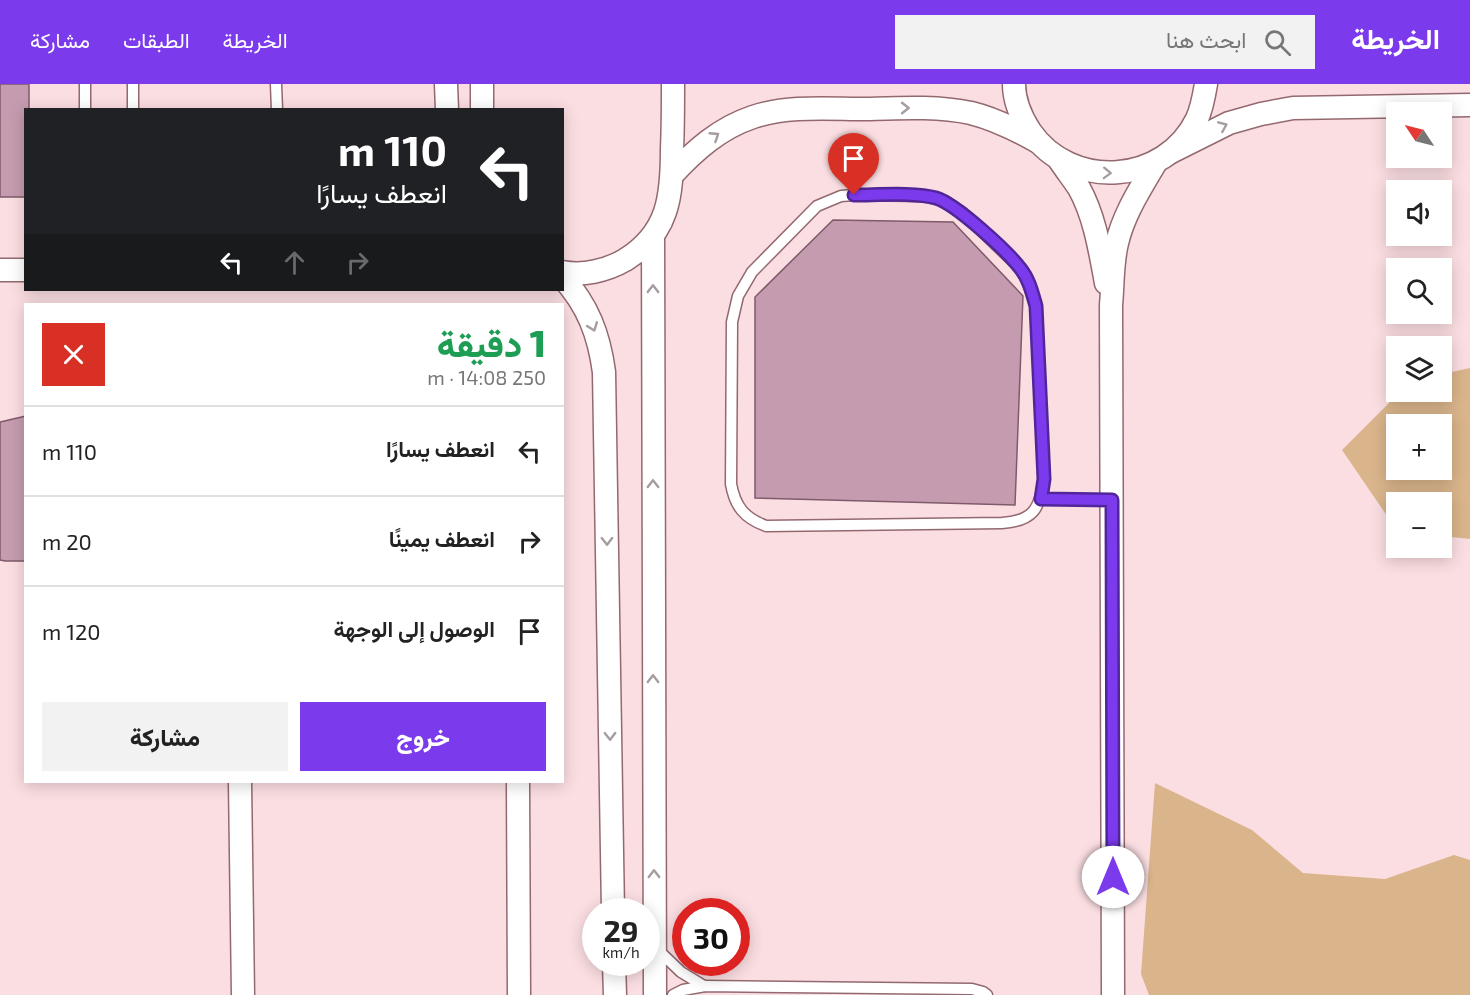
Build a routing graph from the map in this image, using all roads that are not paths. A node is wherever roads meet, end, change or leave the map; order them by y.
1 (85, 84) edge
2 (133, 84) edge
3 (276, 84) edge
4 (446, 84) edge
5 (482, 84) edge
6 (673, 84) edge
7 (1014, 84) edge
8 (1206, 84) edge
9 (1470, 105) edge
10 (85, 108) edge
11 (133, 108) edge
12 (277, 108) edge
13 (447, 108) edge
14 (482, 108) edge
15 (1038, 142) junction
16 (1164, 157) junction
17 (1060, 160) junction
18 (672, 176) junction
19 (653, 236) junction
20 (0, 270) edge
21 (24, 270) edge
22 (564, 272) edge
23 (564, 280) edge
24 (1111, 305) junction
25 (1041, 499) junction
26 (1112, 500) junction
27 (240, 783) edge
28 (518, 783) edge
29 (613, 898) edge
30 (655, 898) edge
31 (660, 951) edge
32 (614, 976) edge
33 (655, 976) edge
34 (705, 986) junction
35 (732, 991) edge
36 (243, 995) edge
37 (519, 995) edge
38 (615, 995) edge
39 (655, 995) edge
40 (673, 995) edge
41 (987, 995) edge
42 (1113, 995) edge

1 - 10 lane
2 - 11 lane
3 - 12 lane
4 - 13 street
5 - 14 street
6 - 18 street
7 - 15 street
8 - 16 street
16 -> 9 street
15 - 17 street
18 -> 15 street
17 -> 16 street
16 - 24 street
17 - 24 street
18 - 19 street
19 - 22 street
30 -> 19 street
20 - 21 street
23 -> 29 street
24 - 26 street
25 - 25 lane
25 - 26 lane
26 - 42 street
27 - 36 street
28 - 37 street
31 - 34 lane
32 - 38 street
33 - 39 street
34 - 35 lane
34 - 40 lane
35 - 41 lane

